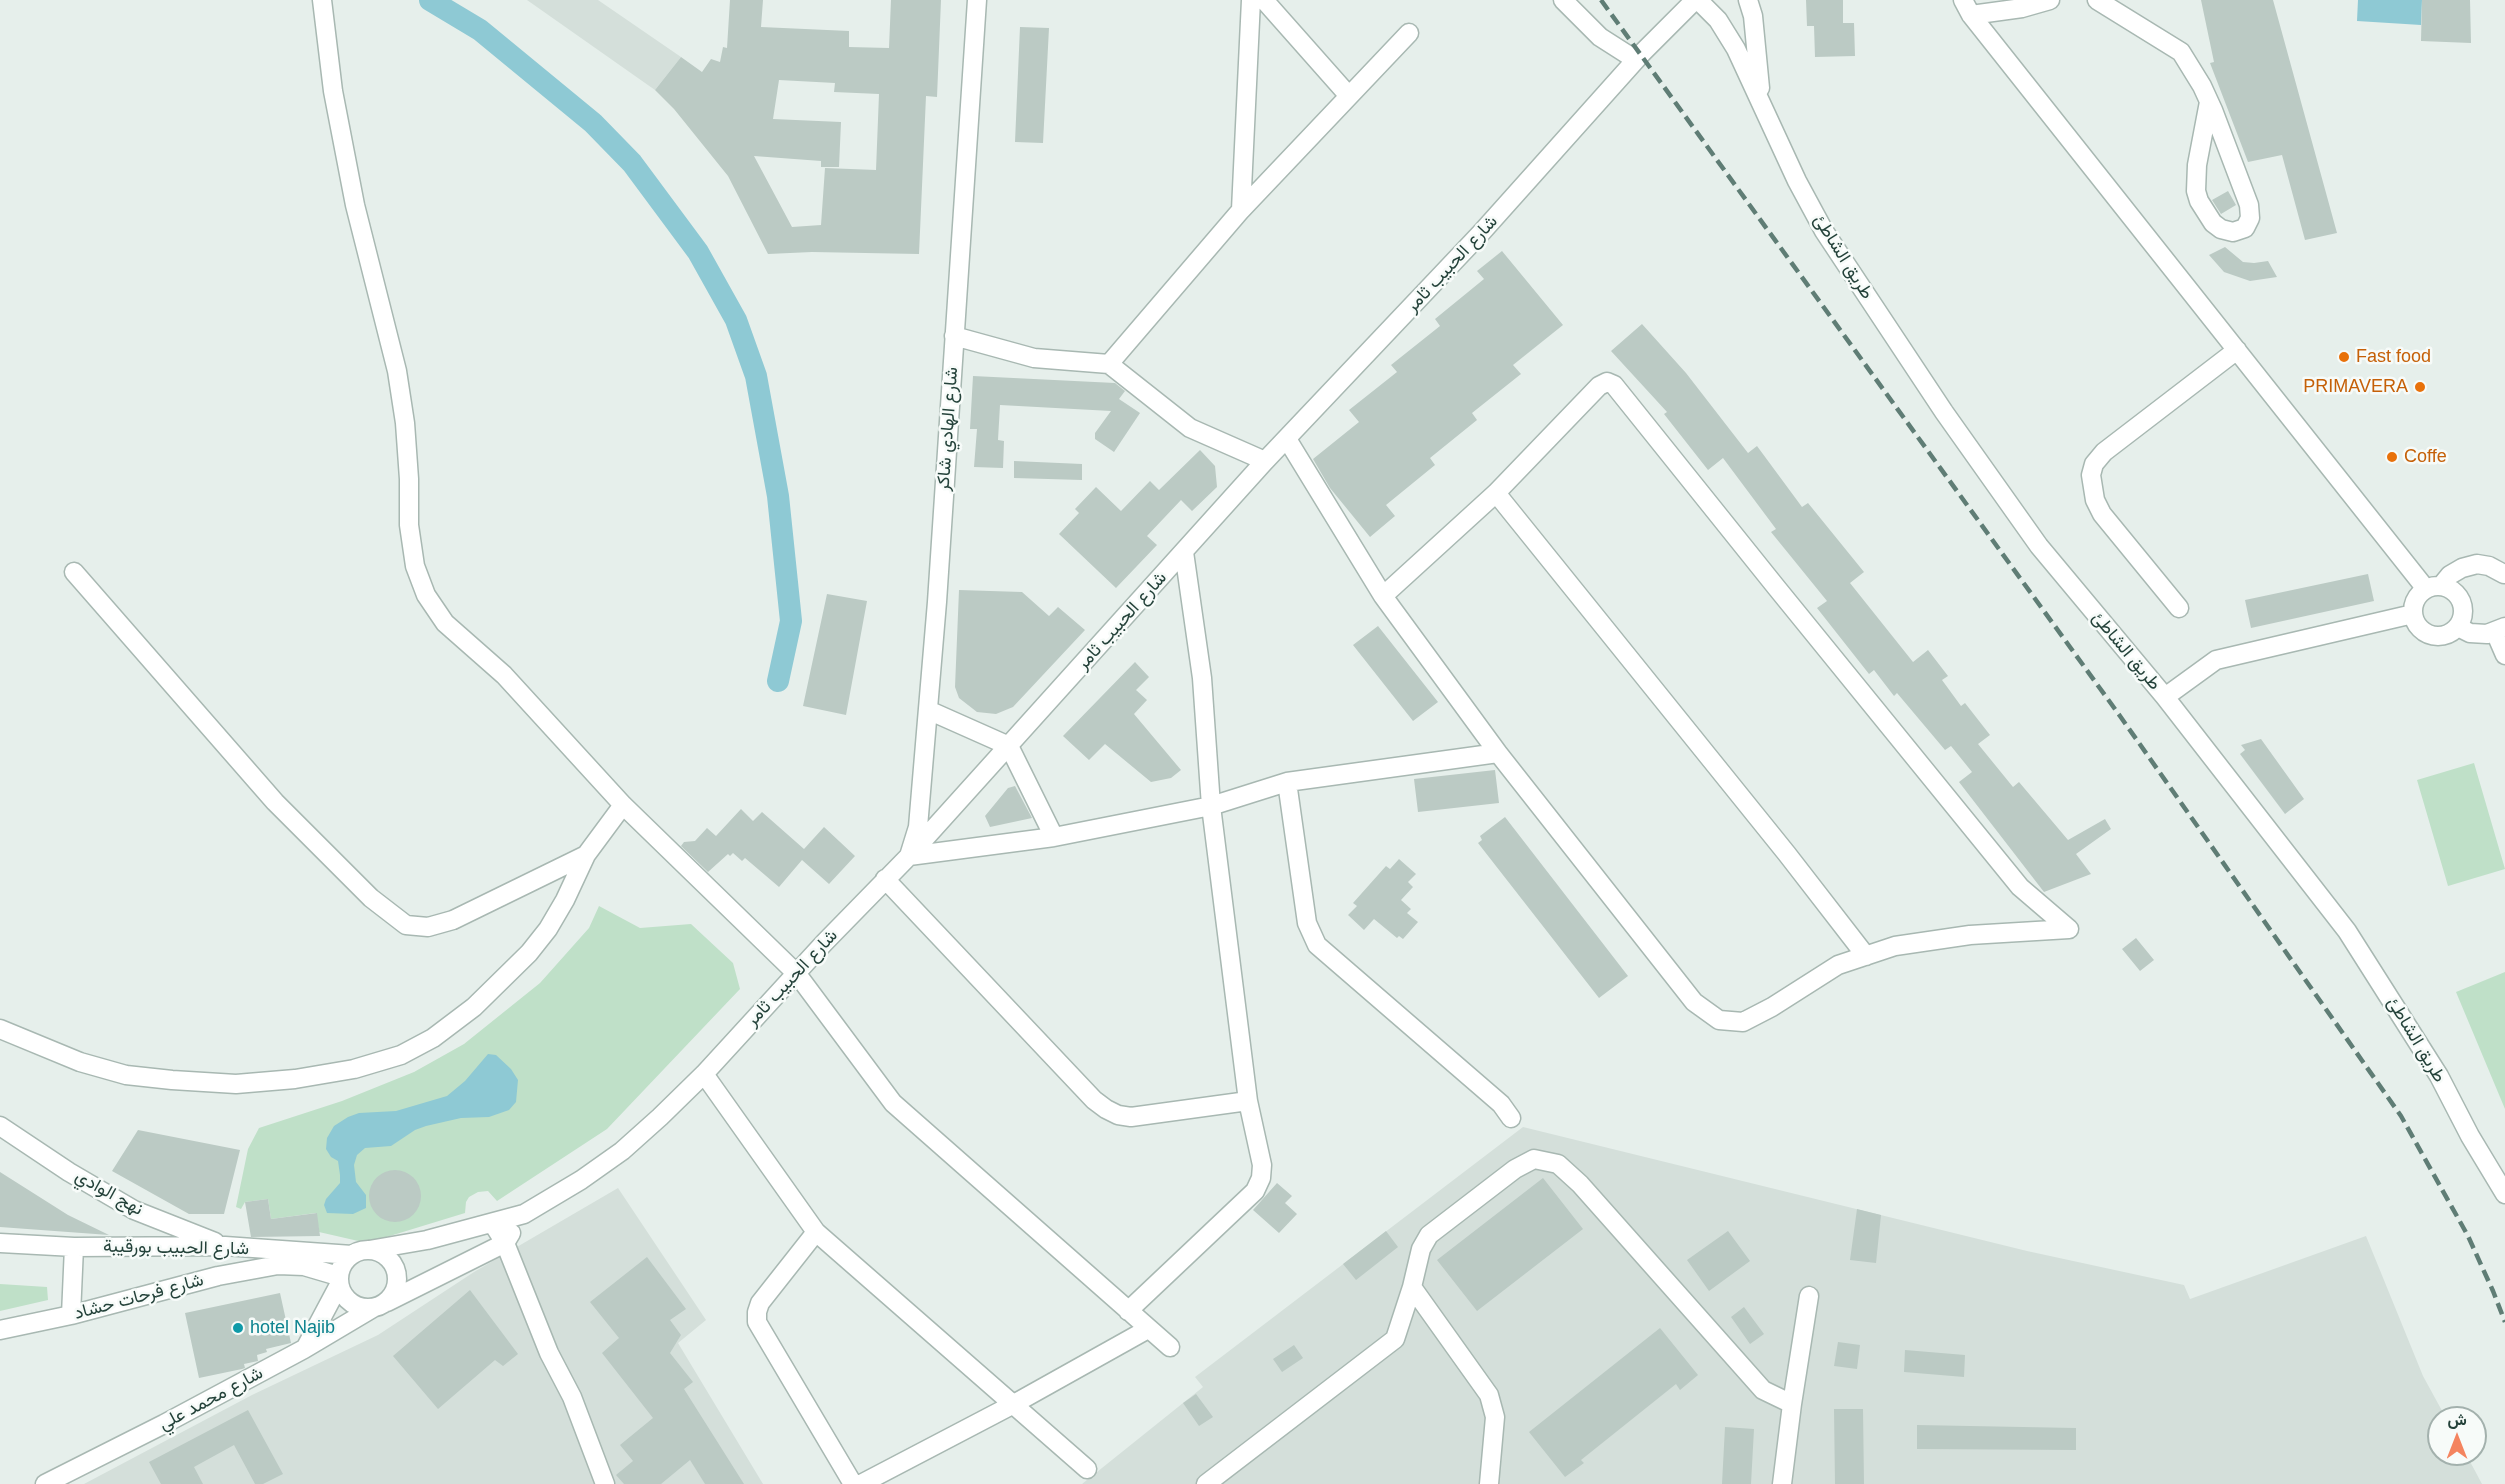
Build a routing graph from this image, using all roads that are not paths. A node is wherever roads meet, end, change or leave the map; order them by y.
1 (322, 0) edge
2 (977, 0) edge
3 (1251, 0) edge
4 (1264, 0) edge
5 (1563, 0) edge
6 (1697, 0) edge
7 (1748, 0) edge
8 (2050, 0) edge
9 (2097, 0) edge
10 (1967, 8) edge
11 (1409, 33) dead end
12 (1636, 60) junction
13 (1349, 96) junction
14 (1761, 99) junction
15 (2209, 102) junction
16 (1241, 210) junction
17 (954, 336) junction
18 (2237, 350) junction
19 (1110, 364) junction
20 (1287, 439) junction
21 (1265, 461) junction
22 (1496, 493) junction
23 (1184, 552) junction
24 (74, 572) dead end
25 (2504, 574) edge
26 (2434, 588) junction
27 (1383, 596) junction
28 (2179, 608) dead end
29 (2413, 614) junction
30 (2458, 627) junction
31 (2500, 629) edge
32 (2505, 655) edge
33 (2165, 697) junction
34 (928, 710) junction
35 (1009, 746) junction
36 (1498, 753) junction
37 (1287, 782) junction
38 (623, 805) junction
39 (1211, 807) junction
40 (1054, 837) junction
41 (586, 855) junction
42 (909, 856) junction
43 (885, 879) junction
44 (1866, 956) junction
45 (797, 974) junction
46 (0, 1029) edge
47 (704, 1074) junction
48 (1248, 1101) junction
49 (1511, 1118) dead end
50 (0, 1126) edge
51 (2505, 1194) edge
52 (524, 1214) junction
53 (493, 1224) junction
54 (816, 1232) junction
55 (0, 1243) edge
56 (505, 1243) junction
57 (225, 1246) junction
58 (75, 1247) junction
59 (360, 1252) junction
60 (339, 1281) junction
61 (1412, 1287) junction
62 (1809, 1296) dead end
63 (379, 1305) junction
64 (1128, 1311) junction
65 (71, 1315) junction
66 (1148, 1329) junction
67 (0, 1330) edge
68 (1170, 1347) dead end
69 (304, 1349) junction
70 (1792, 1404) junction
71 (1012, 1405) junction
72 (1087, 1469) dead end
73 (45, 1484) edge
74 (605, 1484) edge
75 (853, 1484) edge
76 (861, 1484) edge
77 (1206, 1484) edge
78 (1489, 1484) edge
79 (1782, 1484) edge

1 - 38 street
2 - 17 street, شارع الهادي شاكر
3 - 16 street
4 - 13 street
5 - 12 street
6 - 12 street, شارع الحبيب ثامر
6 - 14 street, طريق الشاطئ
7 - 14 street, طريق الشاطئ
8 - 10 street
9 - 15 street
10 - 18 street
11 - 13 street
12 - 20 street, شارع الحبيب ثامر
13 - 16 street
14 - 33 street, طريق الشاطئ
15 - 15 street
16 - 19 street
17 - 19 street
17 - 34 street, شارع الهادي شاكر
18 - 26 street
18 - 28 street
19 - 21 street
20 - 21 street, شارع الحبيب ثامر
20 - 27 street
21 - 23 street, شارع الحبيب ثامر
22 - 27 street
22 - 44 street
22 - 44 street
23 - 35 street, شارع الحبيب ثامر
23 - 39 street
24 - 41 street
25 - 26 street
26 - 29 street
26 - 30 street
27 - 36 street
29 - 30 street
29 - 33 street
30 - 31 street
31 - 32 street
33 - 51 street, طريق الشاطئ
34 - 35 street
34 - 42 street, شارع الهادي شاكر
35 - 40 street
35 - 42 street, شارع الحبيب ثامر
36 - 37 street
36 - 44 street
37 - 39 street
37 - 49 street
38 - 41 street
38 - 45 street
39 - 40 street
39 - 48 street
40 - 42 street
41 - 46 street
42 - 43 street, شارع الحبيب ثامر
43 - 45 street, شارع الحبيب ثامر
43 - 48 street
45 - 47 street, شارع الحبيب ثامر
45 - 64 street
47 - 52 street, شارع الحبيب ثامر
47 - 54 street
48 - 64 street
50 - 57 street, نهج الوادي
52 - 53 street, شارع الحبيب بورقيبة
52 - 56 street
53 - 56 street
53 - 59 street, شارع الحبيب بورقيبة
54 - 71 street
54 - 75 street
55 - 58 street, شارع الحبيب بورقيبة
56 - 63 street, شارع محمد علي
56 - 74 street
57 - 58 street, شارع الحبيب بورقيبة
57 - 59 street, شارع الحبيب بورقيبة
58 - 65 street
59 - 60 street
59 - 63 street
60 - 63 street
60 - 65 street, شارع فرحات حشاد
60 - 69 street
61 - 70 street
61 - 77 street
61 - 78 street
62 - 70 street
63 - 69 street, شارع محمد علي
64 - 66 street
65 - 67 street, شارع فرحات حشاد
66 - 68 street
66 - 71 street
69 - 73 street, شارع محمد علي
70 - 79 street
71 - 72 street
71 - 76 street

